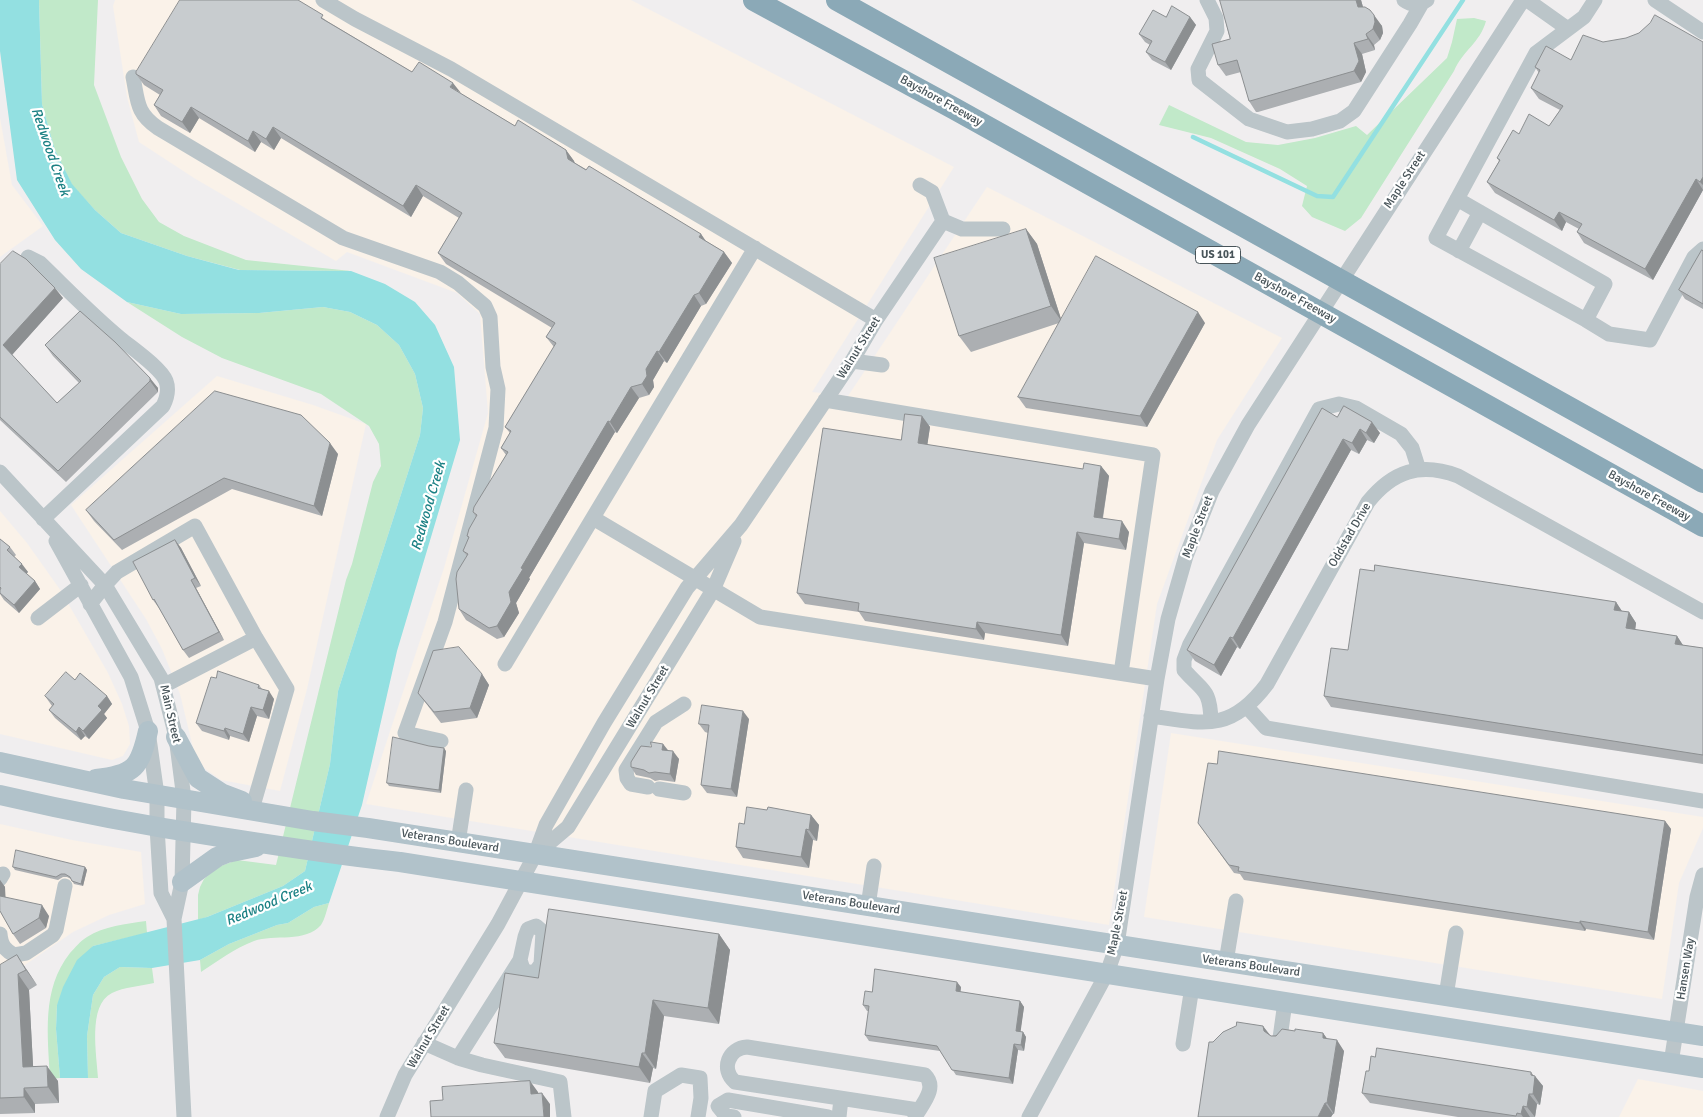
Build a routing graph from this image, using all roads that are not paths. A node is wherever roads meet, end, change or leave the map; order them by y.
1 (323, 0) edge
2 (754, 0) edge
3 (838, 0) edge
4 (1207, 0) edge
5 (1404, 0) edge
6 (1522, 0) edge
7 (1527, 0) edge
8 (1594, 0) edge
9 (1655, 0) edge
10 (1425, 1) edge
11 (1568, 29) junction
12 (1703, 32) edge
13 (133, 77) dead end
14 (920, 185) dead end
15 (1457, 199) junction
16 (1480, 212) junction
17 (943, 221) junction
18 (1004, 229) dead end
19 (755, 248) junction
20 (1703, 249) edge
21 (1459, 251) junction
22 (28, 257) dead end
23 (876, 320) junction
24 (1586, 320) junction
25 (852, 360) junction
26 (882, 365) dead end
27 (825, 400) junction
28 (1419, 470) junction
29 (0, 472) edge
30 (1701, 481) edge
31 (1680, 513) junction
32 (593, 518) junction
33 (43, 519) junction
34 (740, 525) junction
35 (1703, 526) edge
36 (1703, 537) edge
37 (695, 579) junction
38 (81, 585) junction
39 (105, 585) junction
40 (712, 590) junction
41 (90, 604) junction
42 (1703, 612) edge
43 (38, 618) dead end
44 (256, 638) junction
45 (505, 664) dead end
46 (1121, 673) junction
47 (1157, 679) junction
48 (163, 686) junction
49 (684, 704) dead end
50 (1247, 707) junction
51 (1151, 716) junction
52 (1211, 721) junction
53 (148, 731) junction
54 (176, 737) junction
55 (441, 741) dead end
56 (0, 762) edge
57 (80, 781) junction
58 (466, 790) dead end
59 (684, 793) dead end
60 (0, 795) edge
61 (157, 795) junction
62 (184, 799) junction
63 (1703, 801) edge
64 (261, 810) junction
65 (157, 827) junction
66 (184, 832) junction
67 (458, 842) junction
68 (268, 845) junction
69 (535, 855) junction
70 (874, 866) dead end
71 (1703, 875) edge
72 (521, 881) junction
73 (182, 882) junction
74 (65, 886) dead end
75 (1236, 901) dead end
76 (868, 906) junction
77 (174, 918) junction
78 (1456, 933) dead end
79 (0, 934) edge
80 (1117, 944) junction
81 (520, 960) dead end
82 (1226, 962) junction
83 (1107, 974) junction
84 (1329, 977) junction
85 (1192, 987) junction
86 (1446, 996) junction
87 (1285, 1002) junction
88 (1676, 1031) junction
89 (1703, 1036) edge
90 (1280, 1038) edge
91 (424, 1043) junction
92 (1183, 1044) dead end
93 (458, 1058) junction
94 (1671, 1063) junction
95 (1703, 1068) edge
96 (701, 1098) junction
97 (841, 1099) junction
98 (718, 1106) junction
99 (917, 1114) edge
100 (184, 1117) edge
101 (387, 1117) edge
102 (564, 1117) edge
103 (651, 1117) edge
104 (698, 1117) edge
105 (734, 1117) edge
106 (828, 1117) edge
107 (839, 1117) edge
108 (1029, 1117) edge

1 - 19 street
2 - 31 highway, Bayshore Freeway / US 101
3 - 30 highway
4 - 10 street
5 - 10 street
6 - 47 street, Maple Street
7 - 11 street
8 - 11 street
9 - 12 street
11 - 15 street
13 - 55 street
14 - 17 street
15 - 16 street
15 - 21 street
16 - 21 street
16 - 24 street
17 - 18 street
17 - 23 street, Walnut Street
19 - 23 street
19 - 32 street
20 - 24 street
21 - 24 street
22 - 33 street
23 - 25 street, Walnut Street
25 - 26 street
25 - 27 street, Walnut Street
27 - 34 street, Walnut Street
27 - 46 street
28 - 42 street, Oddstad Drive
28 - 50 street, Oddstad Drive
28 - 52 street
29 - 33 street, Main Street
31 - 35 highway, Bayshore Freeway / US 101
31 - 36 highway
32 - 37 street
32 - 45 street
33 - 38 street, Main Street
33 - 39 street, Main Street
34 - 37 street, Walnut Street
34 - 40 street, Walnut Street
37 - 40 street
37 - 69 street, Walnut Street
38 - 41 street, Main Street
38 - 43 street
39 - 41 street
39 - 44 street
39 - 48 street, Main Street
40 - 46 street
40 - 69 street, Walnut Street
41 - 53 street, Main Street
44 - 48 street
44 - 64 street
46 - 47 street
47 - 51 street, Maple Street
48 - 54 street, Main Street
49 - 59 street
50 - 52 street, Oddstad Drive
50 - 63 street
51 - 52 street, Oddstad Drive
51 - 80 street, Maple Street
53 - 57 main road
53 - 61 street, Main Street
54 - 62 street, Main Street
54 - 64 main road
56 - 57 main road, Veterans Boulevard
57 - 61 main road, Veterans Boulevard
58 - 67 street
60 - 65 main road
61 - 62 main road, Veterans Boulevard
61 - 65 street, Main Street
62 - 64 main road, Veterans Boulevard
62 - 66 street, Main Street
64 - 67 main road, Veterans Boulevard
65 - 66 main road
65 - 77 street, Main Street
66 - 68 main road
66 - 73 street, Main Street
67 - 69 main road, Veterans Boulevard
68 - 72 main road
68 - 73 main road
69 - 72 street, Walnut Street
69 - 76 main road, Veterans Boulevard
70 - 76 street
71 - 88 street, Hansen Way
72 - 83 main road
72 - 91 street, Walnut Street
73 - 77 street, Main Street
74 - 79 street
75 - 82 street
76 - 80 main road, Veterans Boulevard
77 - 100 street, Main Street
78 - 86 street
80 - 82 main road, Veterans Boulevard
80 - 83 street, Maple Street
81 - 93 street
82 - 84 main road, Veterans Boulevard
83 - 85 main road
83 - 108 street, Maple Street
84 - 86 main road, Veterans Boulevard
84 - 87 main road
85 - 87 main road
85 - 92 street
86 - 88 main road, Veterans Boulevard
87 - 90 street
87 - 94 main road
88 - 89 main road, Veterans Boulevard
88 - 94 street, Hansen Way
91 - 93 street
91 - 101 street, Walnut Street
93 - 102 street
94 - 95 main road
96 - 98 street
96 - 103 street
96 - 104 street
97 - 99 street
97 - 99 street
97 - 107 street
98 - 105 street
98 - 106 street

